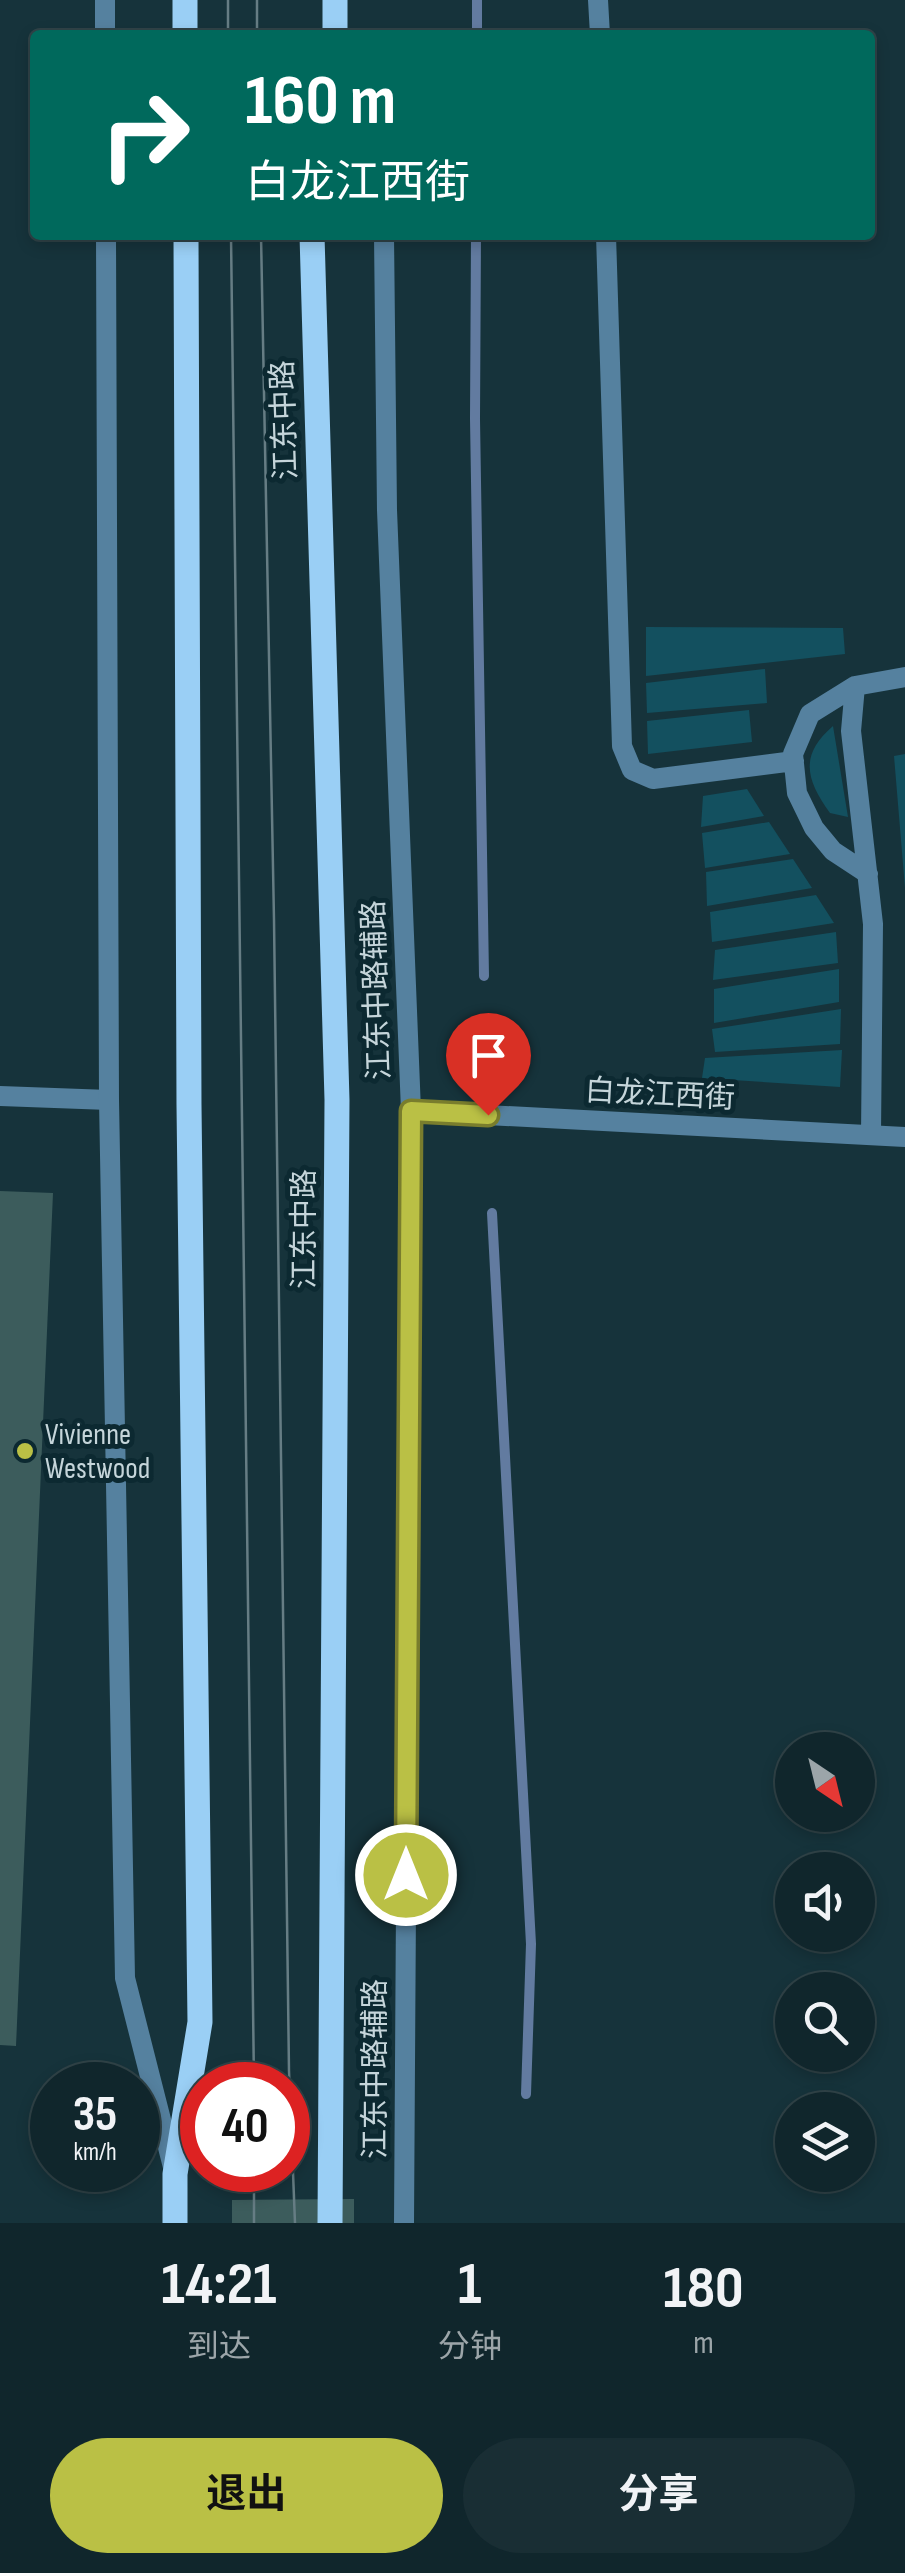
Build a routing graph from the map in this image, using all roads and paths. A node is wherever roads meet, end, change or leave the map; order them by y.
1 (104, 0) edge
2 (185, 0) edge
3 (335, 0) edge
4 (598, 0) edge
5 (105, 30) edge
6 (185, 30) edge
7 (335, 30) edge
8 (600, 30) edge
9 (106, 240) edge
10 (186, 240) edge
11 (312, 240) edge
12 (384, 240) edge
13 (606, 240) edge
14 (905, 677) edge
15 (855, 686) junction
16 (794, 761) junction
17 (868, 874) junction
18 (0, 1096) edge
19 (109, 1100) junction
20 (411, 1111) junction
21 (871, 1135) junction
22 (905, 1136) edge
23 (175, 2174) junction
24 (175, 2223) edge
25 (330, 2223) edge
26 (404, 2223) edge

1 - 5 street
2 - 6 main road
3 - 7 main road
4 - 8 street
9 - 19 street
10 - 23 main road
11 - 25 main road, 江东中路
12 - 20 street, 江东中路辅路
13 - 16 street
14 - 15 street
15 - 16 street
15 - 17 street
16 - 17 street
17 - 21 street
18 - 19 street
19 - 23 street
20 - 21 street, 白龙江西街
20 - 26 street, 江东中路辅路
21 - 22 street, 白龙江西街
23 - 24 main road

